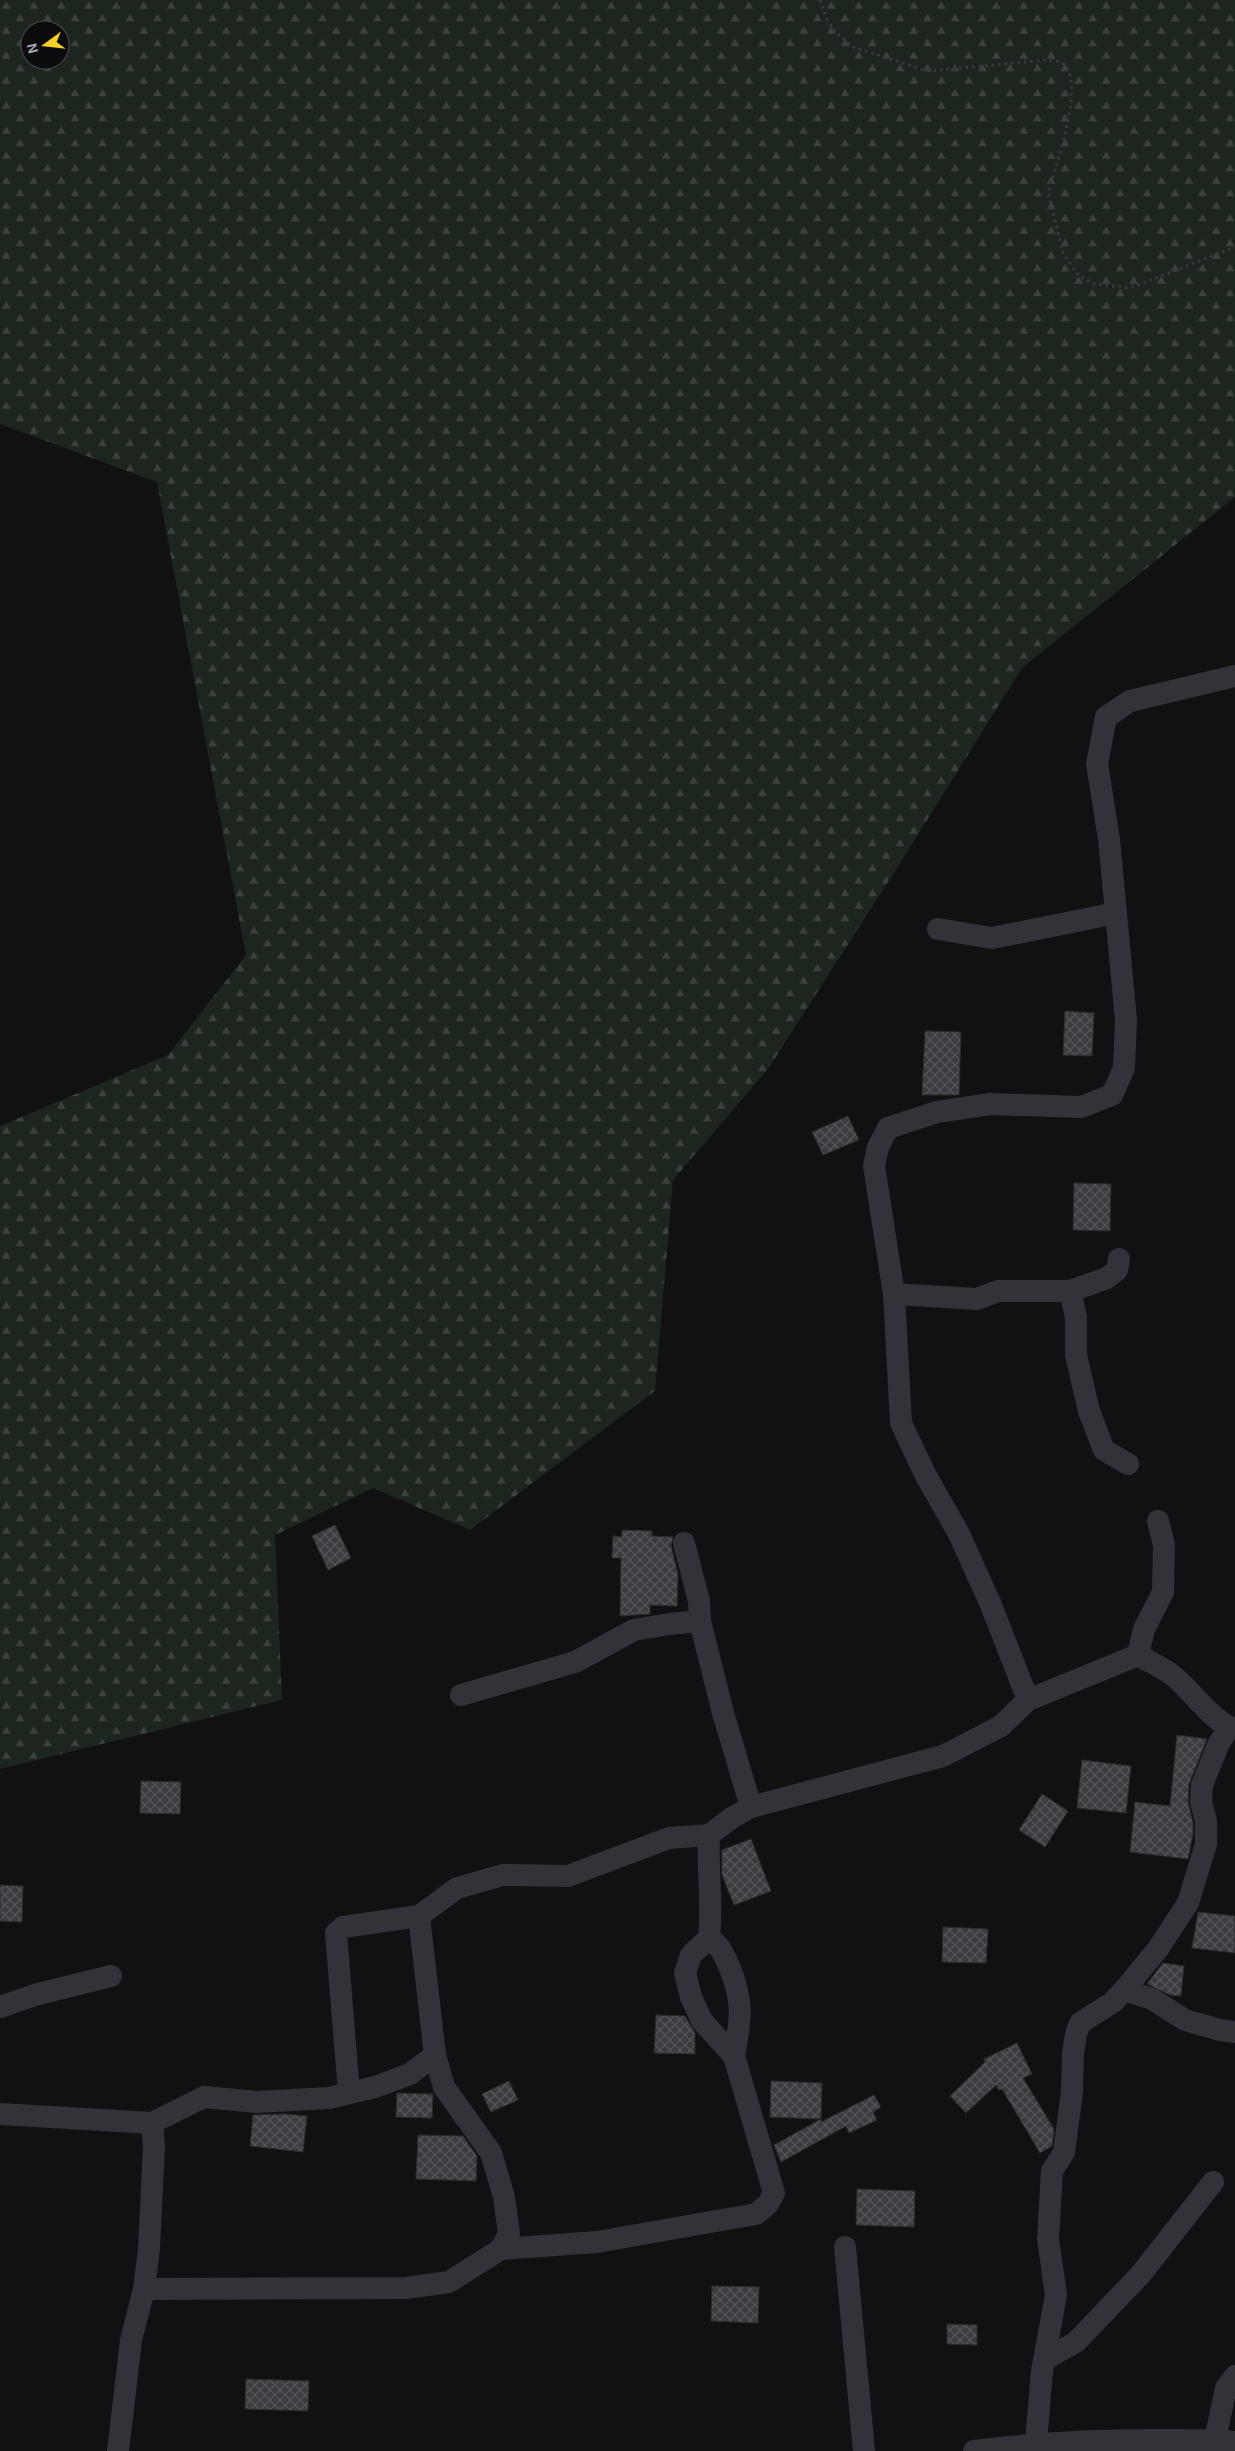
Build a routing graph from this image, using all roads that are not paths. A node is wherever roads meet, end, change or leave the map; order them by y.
1 (1235, 676) edge
2 (1116, 913) junction
3 (938, 929) dead end
4 (1119, 1259) dead end
5 (1070, 1291) junction
6 (894, 1294) junction
7 (1128, 1464) dead end
8 (1158, 1521) dead end
9 (684, 1543) dead end
10 (700, 1621) junction
11 (1138, 1655) junction
12 (461, 1694) dead end
13 (1028, 1700) junction
14 (1232, 1729) edge
15 (751, 1807) junction
16 (709, 1835) junction
17 (419, 1916) junction
18 (709, 1938) junction
19 (111, 1976) dead end
20 (1124, 1990) junction
21 (0, 2007) edge
22 (1235, 2032) edge
23 (435, 2055) junction
24 (734, 2056) junction
25 (349, 2093) junction
26 (0, 2114) edge
27 (152, 2123) junction
28 (1213, 2182) dead end
29 (845, 2246) dead end
30 (501, 2249) junction
31 (144, 2288) junction
32 (1044, 2360) junction
33 (1235, 2376) edge
34 (1225, 2441) edge
35 (1036, 2442) junction
36 (1096, 2445) edge
37 (118, 2451) edge
38 (864, 2451) edge
39 (974, 2451) edge

1 - 2 street
2 - 3 street
2 - 6 street
4 - 5 street
5 - 6 street
5 - 7 street
6 - 13 street
8 - 11 street
9 - 10 street
10 - 12 street
10 - 15 street
11 - 13 street
11 - 14 street
13 - 15 street
14 - 20 street
15 - 16 street
16 - 17 street
16 - 18 street
17 - 23 street
17 - 25 street
18 - 24 street
18 - 24 street
19 - 21 street
20 - 22 street
20 - 32 street
23 - 25 street
23 - 30 street
24 - 30 street
25 - 27 street
26 - 27 street
27 - 31 street
28 - 32 street
29 - 38 street
30 - 31 street
31 - 37 street
32 - 35 street
33 - 34 street
34 - 36 street
35 - 36 street
35 - 39 street

